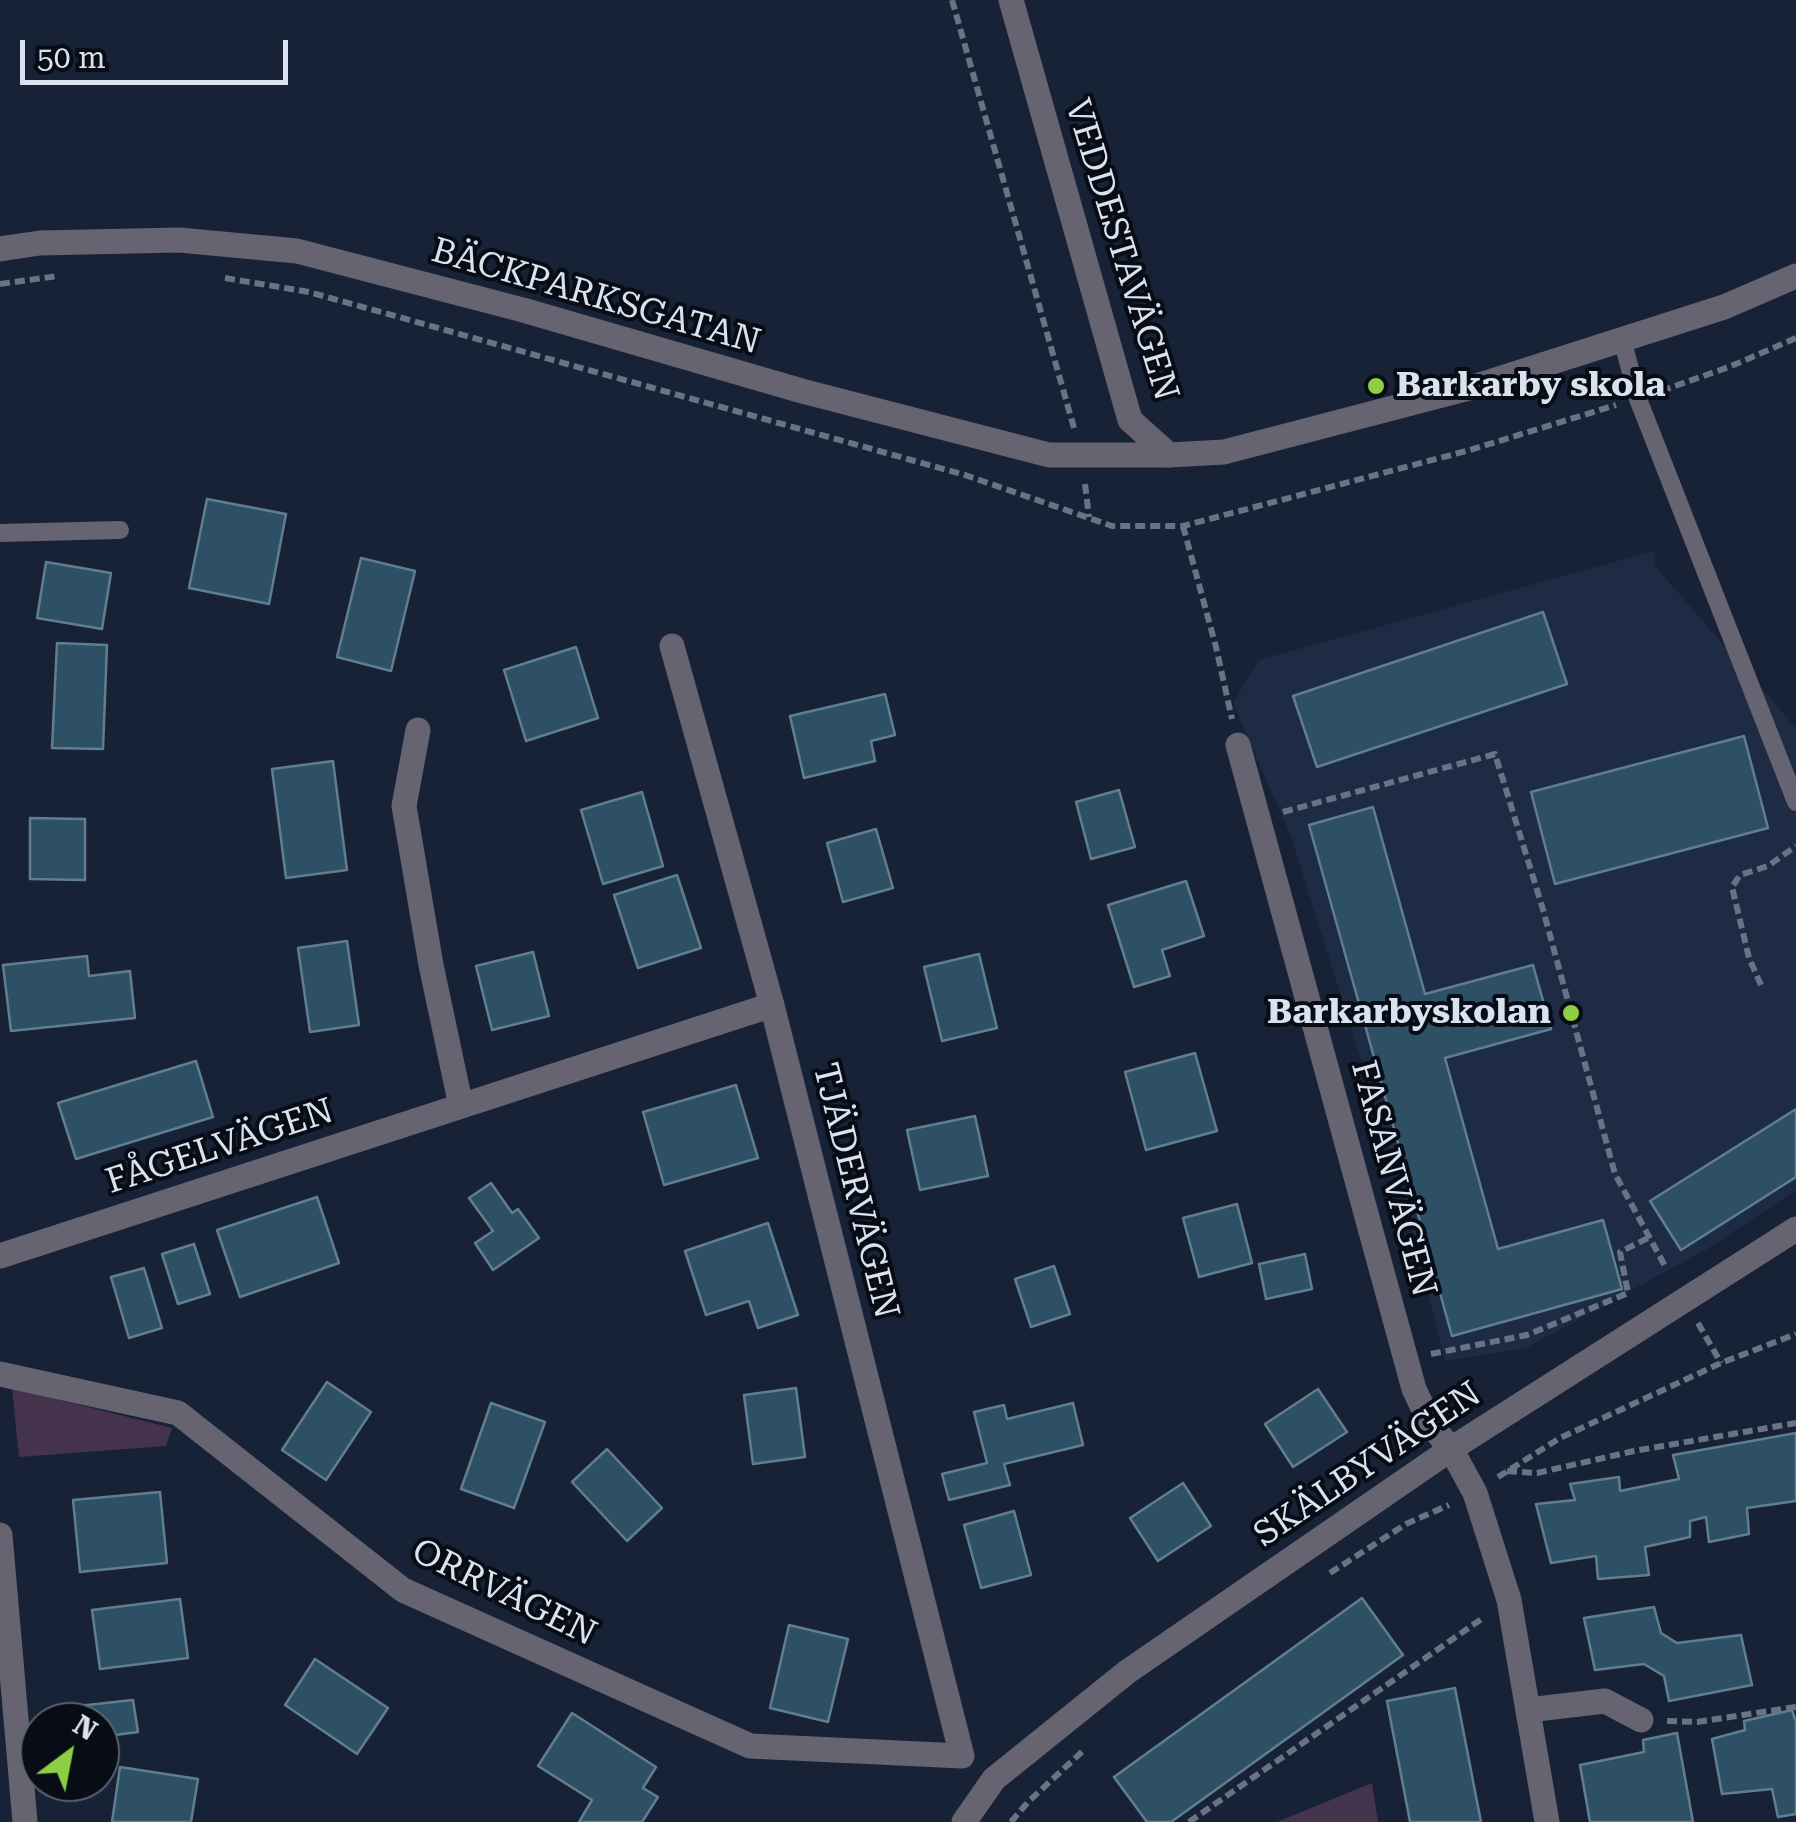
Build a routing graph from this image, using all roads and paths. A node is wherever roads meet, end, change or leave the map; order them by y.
1 (952, 0) edge
2 (1011, 0) edge
3 (0, 248) edge
4 (68, 274) dead end
5 (210, 276) dead end
6 (1796, 276) edge
7 (0, 284) edge
8 (1796, 338) edge
9 (1622, 340) junction
10 (1638, 399) junction
11 (1082, 455) junction
12 (1169, 455) junction
13 (1090, 517) junction
14 (1183, 526) junction
15 (120, 530) dead end
16 (0, 533) edge
17 (672, 646) dead end
18 (418, 730) dead end
19 (1238, 746) joint
20 (1796, 802) edge
21 (1258, 819) junction
22 (1796, 846) edge
23 (1762, 985) dead end
24 (772, 1005) junction
25 (461, 1106) junction
26 (1796, 1229) edge
27 (1650, 1238) junction
28 (0, 1256) edge
29 (1665, 1266) dead end
30 (1697, 1322) dead end
31 (1796, 1334) edge
32 (1423, 1356) dead end
33 (1721, 1363) junction
34 (0, 1374) edge
35 (1796, 1423) edge
36 (1450, 1449) junction
37 (1507, 1471) junction
38 (1475, 1493) junction
39 (0, 1535) edge
40 (1322, 1578) dead end
41 (1509, 1600) junction
42 (1796, 1707) edge
43 (1528, 1710) junction
44 (1641, 1720) joint
45 (1086, 1747) dead end
46 (962, 1756) junction
47 (994, 1779) junction
48 (26, 1822) edge
49 (964, 1822) edge
50 (1011, 1822) edge
51 (1188, 1822) edge
52 (1546, 1822) edge

1 - 11 path
2 - 12 street, VEDDESTAVÄGEN
3 - 11 street, BÄCKPARKSGATAN
4 - 7 path
5 - 13 path
6 - 9 street
8 - 10 path
9 - 10 lane
9 - 12 street
10 - 14 path
10 - 20 lane
11 - 12 street, BÄCKPARKSGATAN
11 - 13 path
13 - 14 path
14 - 19 path
15 - 16 lane
17 - 24 street, TJÄDERVÄGEN
18 - 25 street
19 - 21 street, FASANVÄGEN
21 - 27 path
21 - 36 street, FASANVÄGEN
22 - 23 path
24 - 25 street, FÅGELVÄGEN
24 - 46 street, TJÄDERVÄGEN
25 - 28 street, FÅGELVÄGEN
26 - 36 street, SKÄLBYVÄGEN
27 - 29 path
27 - 32 path
30 - 33 path
31 - 33 path
33 - 37 path
34 - 46 street, ORRVÄGEN
35 - 37 path
36 - 38 street, FASANVÄGEN
36 - 47 street, SKÄLBYVÄGEN
37 - 38 path
38 - 40 path
38 - 41 street, FASANVÄGEN
39 - 48 street
41 - 43 street, FASANVÄGEN
41 - 51 path
42 - 44 path
43 - 44 street
43 - 52 street, FASANVÄGEN
45 - 50 path
46 - 47 street
47 - 49 street, SKÄLBYVÄGEN

